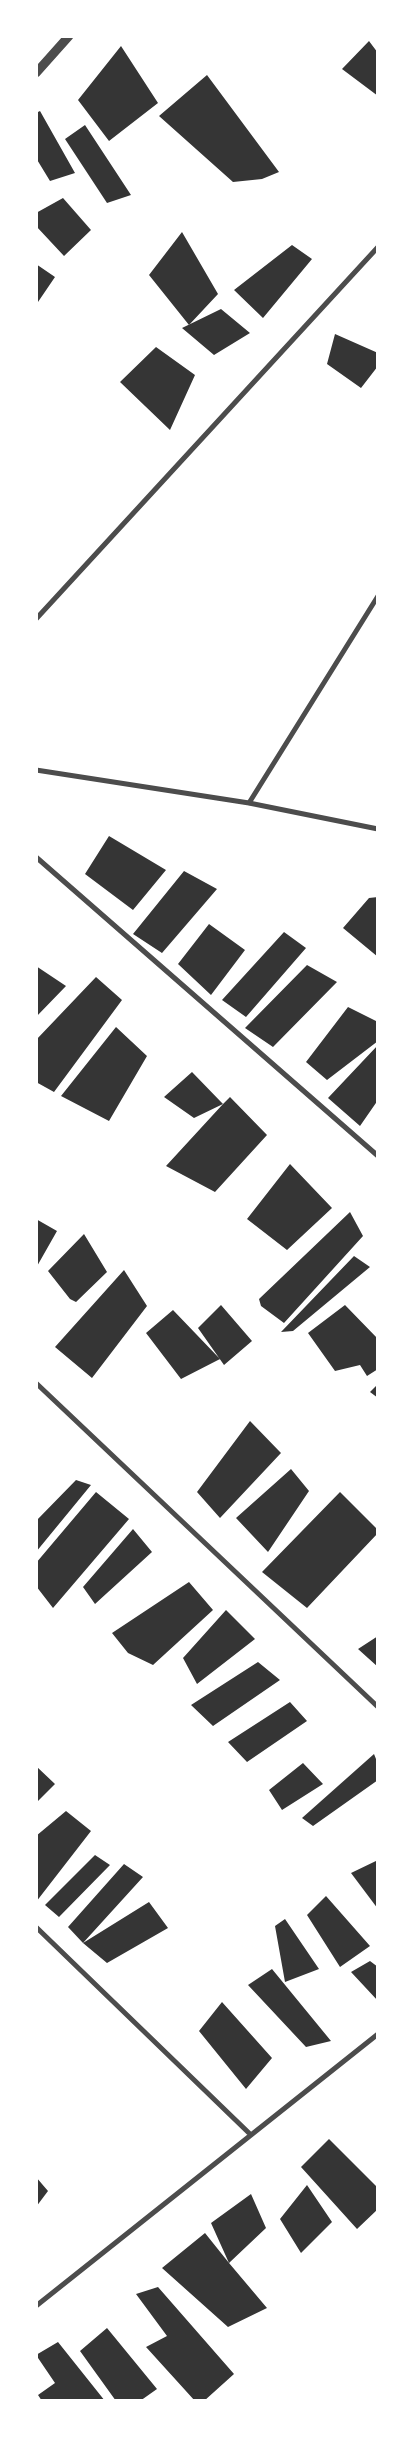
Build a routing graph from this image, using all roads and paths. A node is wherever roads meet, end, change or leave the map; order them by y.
1 (69, 36) edge
2 (36, 73) edge
3 (378, 247) edge
4 (378, 596) edge
5 (36, 620) edge
6 (36, 770) edge
7 (249, 803) junction
8 (378, 829) edge
9 (36, 857) edge
10 (378, 1156) edge
11 (36, 1383) edge
12 (378, 1707) edge
13 (36, 1928) edge
14 (378, 2034) edge
15 (251, 2135) junction
16 (36, 2306) edge

1 - 2 street
3 - 5 street
4 - 7 street
6 - 7 street
7 - 8 street
9 - 10 street
11 - 12 street
13 - 15 street
14 - 15 street
15 - 16 street

